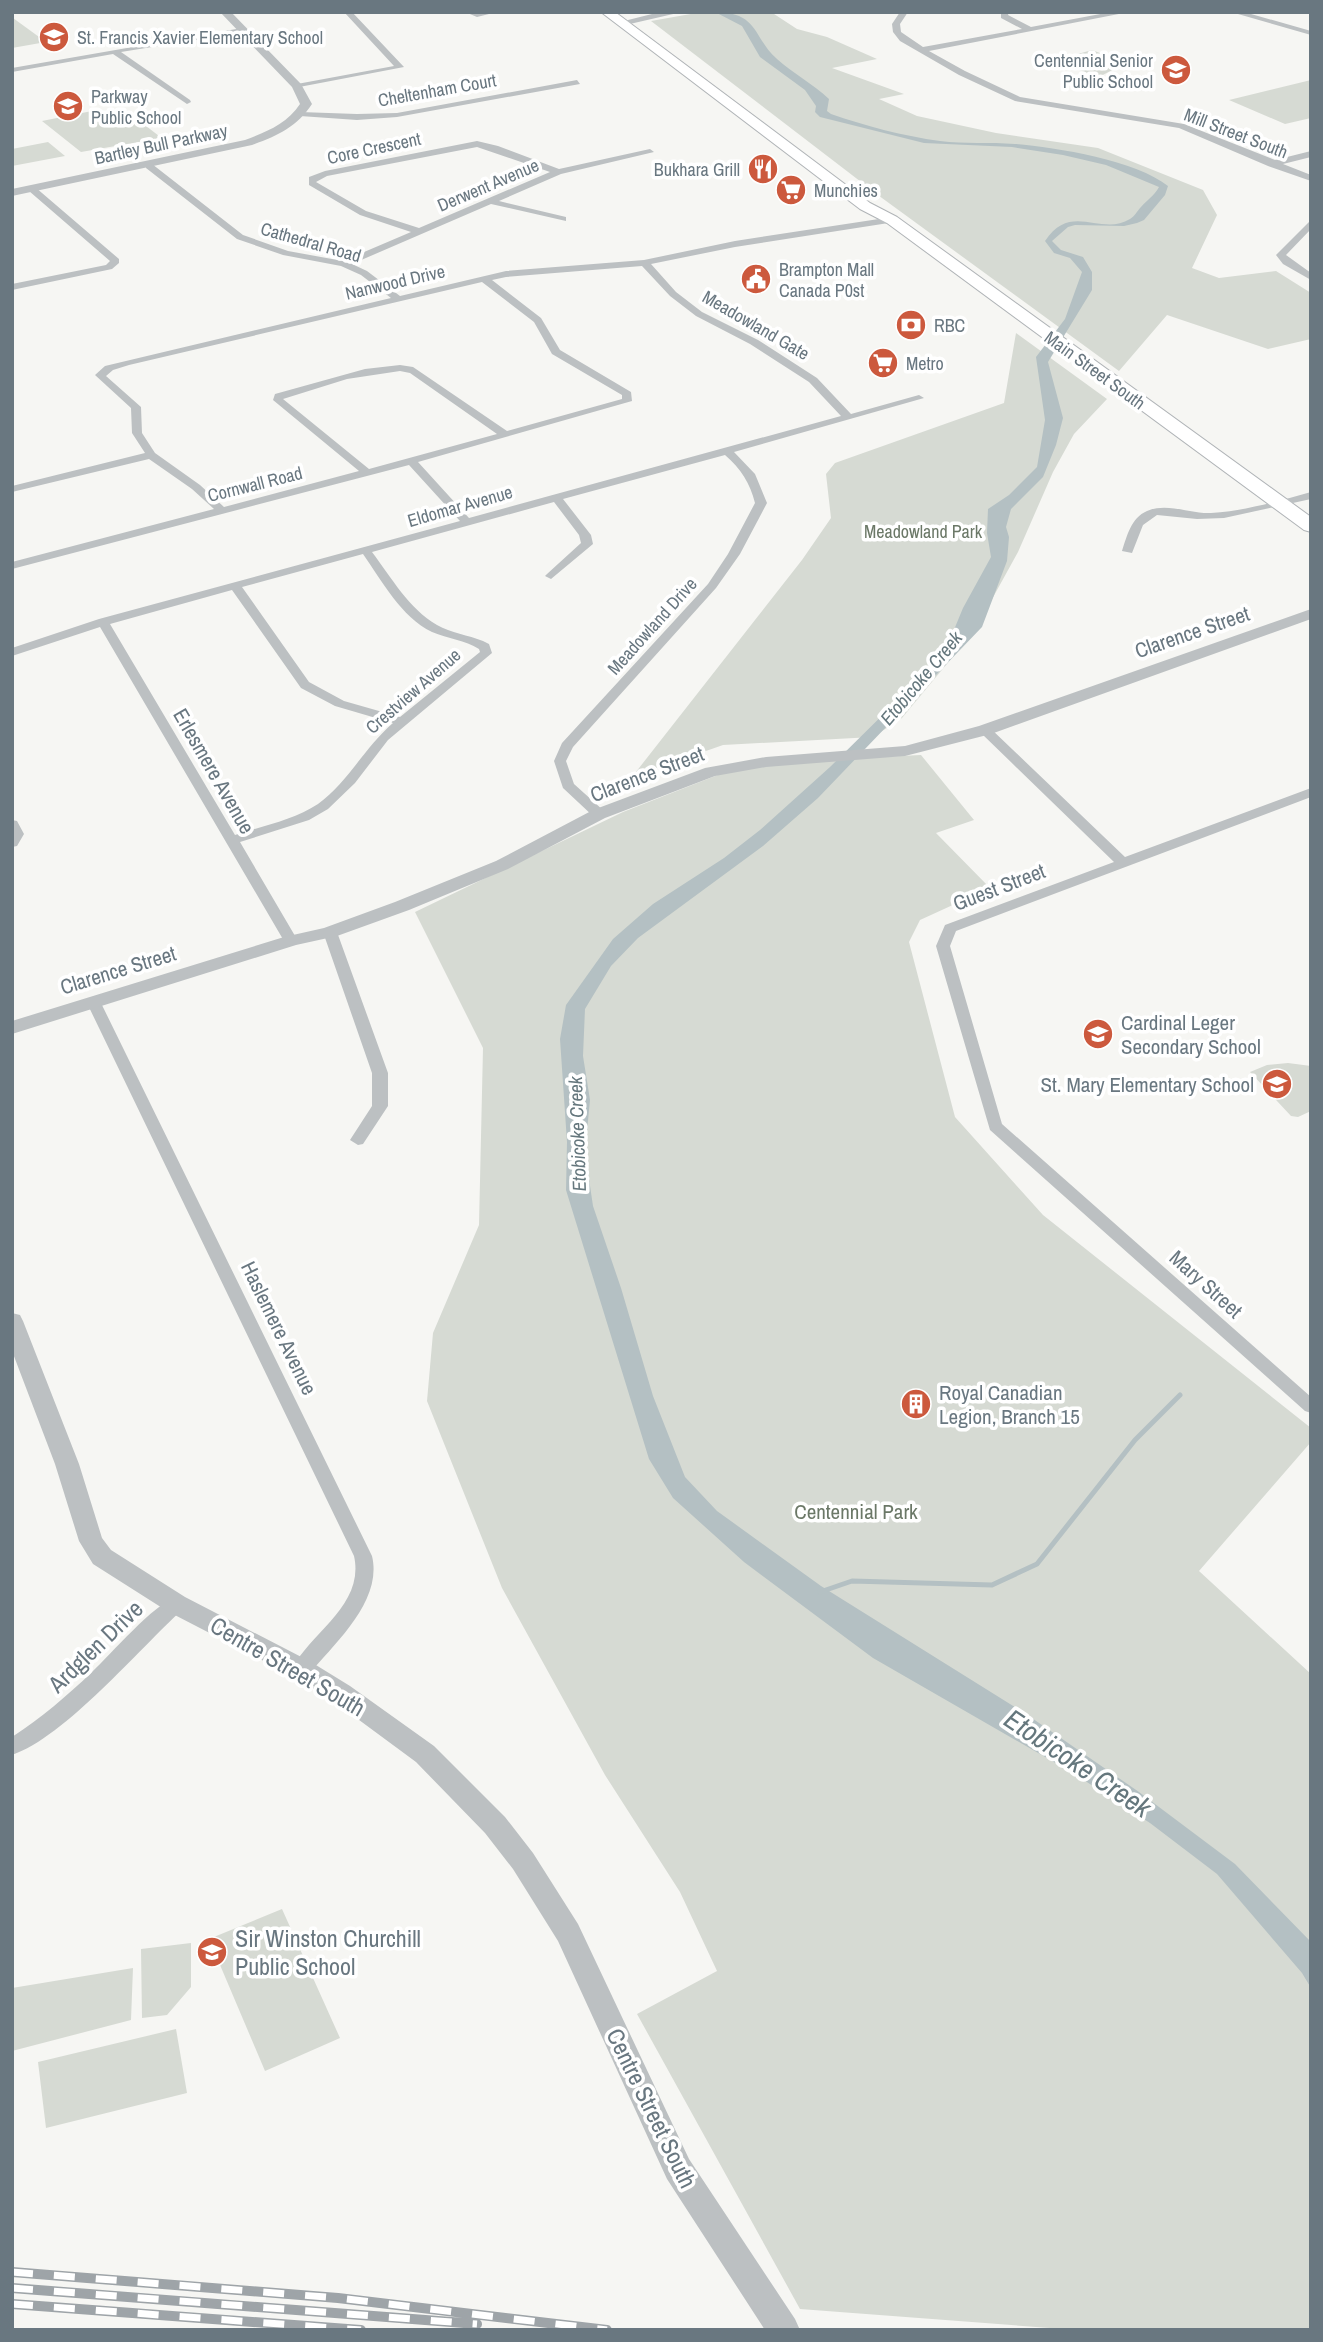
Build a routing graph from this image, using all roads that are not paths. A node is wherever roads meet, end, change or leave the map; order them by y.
1 (225, 12) edge
2 (348, 12) edge
3 (469, 12) edge
4 (493, 12) edge
5 (660, 12) edge
6 (677, 12) edge
7 (904, 12) edge
8 (1005, 12) edge
9 (1125, 12) edge
10 (1235, 12) edge
11 (624, 17) edge
12 (1311, 22) edge
13 (1290, 27) junction
14 (242, 30) junction
15 (1030, 30) junction
16 (1311, 33) edge
17 (922, 50) junction
18 (114, 51) junction
19 (12, 70) edge
20 (577, 82) dead end
21 (297, 86) junction
22 (187, 102) dead end
23 (300, 114) junction
24 (650, 152) dead end
25 (1311, 154) edge
26 (1271, 164) junction
27 (149, 166) junction
28 (558, 172) junction
29 (1311, 178) edge
30 (32, 189) junction
31 (12, 193) edge
32 (490, 201) junction
33 (886, 216) junction
34 (563, 219) dead end
35 (1311, 223) edge
36 (418, 231) junction
37 (644, 263) junction
38 (344, 264) junction
39 (1311, 277) edge
40 (484, 279) junction
41 (12, 287) edge
42 (398, 299) junction
43 (919, 398) dead end
44 (849, 418) junction
45 (506, 435) junction
46 (727, 451) junction
47 (151, 455) junction
48 (411, 461) junction
49 (367, 473) junction
50 (12, 477) edge
51 (17, 488) edge
52 (1311, 495) edge
53 (557, 498) junction
54 (1280, 503) junction
55 (221, 510) junction
56 (467, 522) junction
57 (1311, 526) edge
58 (366, 551) junction
59 (1128, 551) dead end
60 (12, 566) edge
61 (551, 576) dead end
62 (235, 586) junction
63 (1311, 614) edge
64 (103, 622) junction
65 (12, 652) edge
66 (403, 722) junction
67 (985, 730) junction
68 (1311, 792) edge
69 (599, 814) junction
70 (12, 824) edge
71 (230, 841) junction
72 (12, 843) edge
73 (1122, 862) junction
74 (330, 932) junction
75 (290, 941) junction
76 (93, 1001) junction
77 (12, 1028) edge
78 (358, 1140) dead end
79 (1071, 1192) joint
80 (12, 1321) edge
81 (1311, 1408) edge
82 (176, 1604) junction
83 (302, 1669) junction
84 (12, 1747) edge
85 (784, 2330) edge

1 - 14 street
2 - 21 street
3 - 4 street
5 - 11 street
6 - 11 street
7 - 17 street, Mill Street South
8 - 15 street
9 - 15 street
10 - 13 street
11 - 33 main road, Main Street South
12 - 13 street
13 - 16 street
14 - 18 street
14 - 21 street
15 - 17 street
17 - 26 street, Mill Street South
18 - 19 street
18 - 22 street
20 - 23 street, Cheltenham Court
21 - 23 street
23 - 27 street, Bartley Bull Parkway
24 - 28 street, Derwent Avenue
25 - 26 street
26 - 29 street, Mill Street South
27 - 30 street, Bartley Bull Parkway
27 - 38 street, Cathedral Road
28 - 32 street, Derwent Avenue
28 - 36 street, Core Crescent
30 - 31 street, Bartley Bull Parkway
30 - 41 street
32 - 34 street
32 - 36 street, Derwent Avenue
33 - 37 street, Nanwood Drive
33 - 54 main road, Main Street South
35 - 39 street
36 - 38 street, Derwent Avenue
37 - 40 street, Nanwood Drive
37 - 44 street, Meadowland Gate
38 - 42 street, Cathedral Road
40 - 42 street, Nanwood Drive
40 - 45 street, Cornwall Road
42 - 47 street, Nanwood Drive
43 - 44 street, Eldomar Avenue
44 - 46 street, Eldomar Avenue
45 - 48 street, Cornwall Road
45 - 49 street
46 - 53 street, Eldomar Avenue
46 - 69 street, Meadowland Drive
47 - 51 street
47 - 55 street, Nanwood Drive
48 - 49 street, Cornwall Road
48 - 56 street
49 - 55 street, Cornwall Road
50 - 51 street
52 - 54 street
53 - 56 street, Eldomar Avenue
53 - 61 street
54 - 57 main road, Main Street South
54 - 59 street
55 - 60 street, Cornwall Road
56 - 58 street, Eldomar Avenue
58 - 62 street, Eldomar Avenue
58 - 66 street, Crestview Avenue
62 - 64 street, Eldomar Avenue
62 - 66 street
63 - 67 street, Clarence Street
64 - 65 street, Eldomar Avenue
64 - 71 street, Erlesmere Avenue
66 - 71 street, Crestview Avenue
67 - 69 street, Clarence Street
67 - 73 street
68 - 73 street, Guest Street
69 - 74 street, Clarence Street
70 - 72 street
71 - 75 street, Erlesmere Avenue
73 - 79 street, Guest Street
74 - 75 street, Clarence Street
74 - 78 street
75 - 76 street, Clarence Street
76 - 77 street, Clarence Street
76 - 83 street, Haslemere Avenue
79 - 81 street, Mary Street
80 - 82 street, Centre Street South
82 - 83 street, Centre Street South
82 - 84 street, Ardglen Drive
83 - 85 street, Centre Street South

